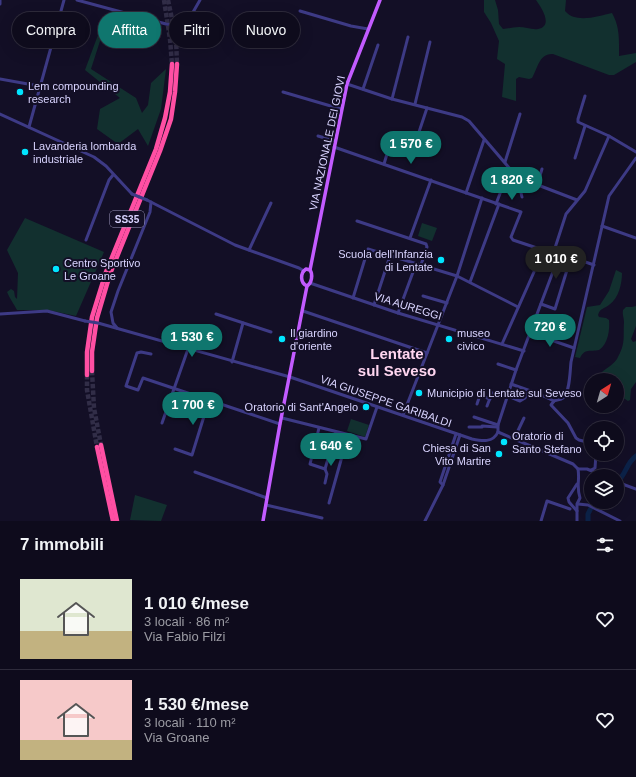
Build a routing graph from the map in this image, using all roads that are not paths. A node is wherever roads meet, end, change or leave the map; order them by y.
1 (0, 0) edge
2 (64, 0) edge
3 (77, 0) edge
4 (200, 0) edge
5 (380, 0) edge
6 (0, 4) edge
7 (300, 11) dead end
8 (368, 29) junction
9 (408, 37) dead end
10 (430, 42) dead end
11 (378, 45) dead end
12 (0, 79) edge
13 (347, 84) junction
14 (40, 86) junction
15 (363, 89) junction
16 (282, 92) dead end
17 (585, 96) dead end
18 (392, 99) junction
19 (415, 104) junction
20 (341, 108) junction
21 (427, 108) junction
22 (0, 114) edge
23 (520, 114) dead end
24 (585, 126) junction
25 (29, 127) junction
26 (420, 132) dead end
27 (318, 136) dead end
28 (609, 136) junction
29 (484, 140) junction
30 (335, 141) junction
31 (390, 144) dead end
32 (334, 147) junction
33 (636, 152) edge
34 (575, 158) dead end
35 (636, 158) edge
36 (505, 162) junction
37 (384, 164) junction
38 (542, 169) dead end
39 (113, 175) junction
40 (506, 175) dead end
41 (517, 177) junction
42 (431, 180) junction
43 (537, 185) junction
44 (466, 193) junction
45 (522, 197) dead end
46 (482, 198) junction
47 (577, 200) junction
48 (149, 201) junction
49 (271, 203) dead end
50 (498, 204) junction
51 (157, 205) junction
52 (150, 212) junction
53 (357, 221) dead end
54 (602, 226) junction
55 (410, 238) junction
56 (636, 238) edge
57 (86, 240) dead end
58 (537, 248) junction
59 (249, 250) junction
60 (554, 251) junction
61 (560, 253) junction
62 (390, 256) junction
63 (571, 257) junction
64 (416, 264) junction
65 (421, 265) junction
66 (594, 265) junction
67 (310, 270) junction
68 (304, 271) junction
69 (457, 276) junction
70 (470, 282) junction
71 (309, 285) junction
72 (423, 296) dead end
73 (353, 298) junction
74 (446, 303) junction
75 (541, 304) junction
76 (374, 305) junction
77 (518, 307) junction
78 (303, 311) junction
79 (398, 313) junction
80 (0, 314) edge
81 (216, 314) dead end
82 (243, 323) junction
83 (438, 325) junction
84 (121, 330) junction
85 (270, 332) dead end
86 (531, 333) junction
87 (502, 344) junction
88 (574, 348) junction
89 (188, 349) junction
90 (524, 351) junction
91 (427, 353) junction
92 (151, 354) dead end
93 (232, 362) junction
94 (498, 364) dead end
95 (516, 370) junction
96 (92, 371) tunnel mouth
97 (87, 375) tunnel mouth
98 (290, 377) junction
99 (511, 384) junction
100 (175, 389) junction
101 (529, 391) junction
102 (508, 396) junction
103 (490, 399) junction
104 (209, 400) junction
105 (554, 401) junction
106 (477, 404) dead end
107 (487, 406) dead end
108 (377, 407) junction
109 (403, 415) junction
110 (474, 417) dead end
111 (282, 418) junction
112 (524, 418) dead end
113 (162, 423) dead end
114 (280, 424) junction
115 (498, 426) junction
116 (469, 427) dead end
117 (319, 428) junction
118 (336, 432) junction
119 (498, 432) junction
120 (456, 434) junction
121 (348, 435) junction
122 (460, 435) junction
123 (514, 439) junction
124 (584, 441) edge
125 (175, 449) dead end
126 (325, 469) junction
127 (578, 469) junction
128 (584, 469) edge
129 (195, 472) dead end
130 (325, 483) dead end
131 (578, 484) junction
132 (624, 484) edge
133 (443, 485) junction
134 (636, 489) edge
135 (572, 493) junction
136 (579, 495) junction
137 (266, 498) junction
138 (584, 501) edge
139 (329, 503) dead end
140 (572, 504) junction
141 (578, 504) junction
142 (266, 505) junction
143 (584, 505) edge
144 (570, 509) dead end
145 (596, 509) edge
146 (578, 515) junction
147 (322, 518) dead end
148 (113, 521) edge
149 (117, 521) edge
150 (263, 521) edge
151 (426, 521) edge
152 (541, 521) edge
153 (578, 521) edge
154 (620, 521) edge

1 - 6 street
2 - 14 street
3 - 4 street
5 - 8 main road, VIA NAZIONALE DEI GIOVI
7 - 8 street
8 - 13 main road, VIA NAZIONALE DEI GIOVI
9 - 18 street
10 - 19 street
11 - 15 street
12 - 14 street
13 - 15 street
13 - 20 main road, VIA NAZIONALE DEI GIOVI
14 - 25 street
15 - 18 street
16 - 20 street
17 - 24 street
18 - 19 street
19 - 21 street
20 - 30 main road, VIA NAZIONALE DEI GIOVI
21 - 26 street
21 - 29 street
22 - 25 street
23 - 36 street
24 - 28 street
24 - 34 street
25 - 39 street
27 - 30 street
28 - 33 street
28 - 47 street
29 - 36 street
29 - 44 street
30 - 32 main road, VIA NAZIONALE DEI GIOVI
31 - 37 street
32 - 37 street
32 - 67 main road, VIA NAZIONALE DEI GIOVI
35 - 54 street
36 - 41 street
37 - 42 street
38 - 43 street
39 - 48 street, bridge
39 - 57 street
40 - 50 street
41 - 43 street
41 - 45 street
42 - 44 street
42 - 55 street
43 - 47 street
44 - 46 street
46 - 50 street
46 - 69 street
47 - 60 street
48 - 51 street
48 - 52 street
49 - 59 street
50 - 58 street
50 - 70 street
51 - 52 street
51 - 59 street
52 - 84 street
53 - 55 street
54 - 56 street
54 - 66 street
55 - 65 street
58 - 60 street
58 - 77 street
59 - 68 street
60 - 61 street
61 - 63 street
61 - 75 street
62 - 64 street
62 - 73 street
62 - 76 street
63 - 66 street
63 - 75 street
64 - 65 street
64 - 79 street
65 - 69 street
66 - 88 street
67 - 68 main road
67 - 71 main road, VIA NAZIONALE DEI GIOVI
68 - 71 main road, VIA NAZIONALE DEI GIOVI
69 - 70 street
69 - 74 street
70 - 77 street
71 - 73 street, VIA AUREGGI
71 - 78 main road, VIA NAZIONALE DEI GIOVI
72 - 74 street
73 - 76 street, VIA AUREGGI
74 - 83 street
75 - 86 street
76 - 79 street, VIA AUREGGI
77 - 87 street
78 - 91 street
78 - 98 main road, VIA NAZIONALE DEI GIOVI
79 - 83 street, VIA AUREGGI
80 - 84 street, VIA GIUSEPPE GARIBALDI, bridge
81 - 82 street
82 - 85 street
82 - 93 street
83 - 87 street, VIA AUREGGI
83 - 91 street
84 - 89 street, VIA GIUSEPPE GARIBALDI
86 - 88 street
86 - 90 street
87 - 90 street, VIA AUREGGI
88 - 105 street
89 - 93 street, VIA GIUSEPPE GARIBALDI
89 - 100 street
90 - 95 street
91 - 109 street
92 - 100 street
93 - 98 street, VIA GIUSEPPE GARIBALDI
94 - 95 street
95 - 99 street
96 - 97 highway, SS35
98 - 108 street, VIA GIUSEPPE GARIBALDI
98 - 111 main road, VIA NAZIONALE DEI GIOVI
99 - 101 street
99 - 102 street
100 - 104 street
100 - 113 street
101 - 102 street
101 - 105 street
102 - 103 street
102 - 115 street
103 - 106 street
103 - 107 street
104 - 114 street
104 - 125 street
105 - 124 street
108 - 109 street, VIA GIUSEPPE GARIBALDI
108 - 121 street
109 - 120 street, VIA GIUSEPPE GARIBALDI
110 - 115 street
111 - 114 main road, VIA NAZIONALE DEI GIOVI
111 - 117 street
112 - 123 street
114 - 137 main road, VIA NAZIONALE DEI GIOVI
115 - 116 street
115 - 119 street
117 - 118 street
117 - 126 street
118 - 121 street
118 - 126 street
119 - 122 street, VIA GIUSEPPE GARIBALDI
119 - 123 street
120 - 122 street, VIA GIUSEPPE GARIBALDI
120 - 133 street
121 - 139 street
122 - 133 street
123 - 127 street
126 - 130 street
127 - 128 street
127 - 131 street
129 - 137 street
131 - 135 street
131 - 136 street
132 - 134 street
133 - 151 street
135 - 136 street
135 - 140 street
136 - 138 street
136 - 141 street
137 - 142 main road, VIA NAZIONALE DEI GIOVI
140 - 141 street
140 - 146 street
141 - 143 street
141 - 146 street
142 - 147 street
142 - 150 main road, VIA NAZIONALE DEI GIOVI
144 - 152 street
145 - 154 street
146 - 153 street
148 - 149 highway

